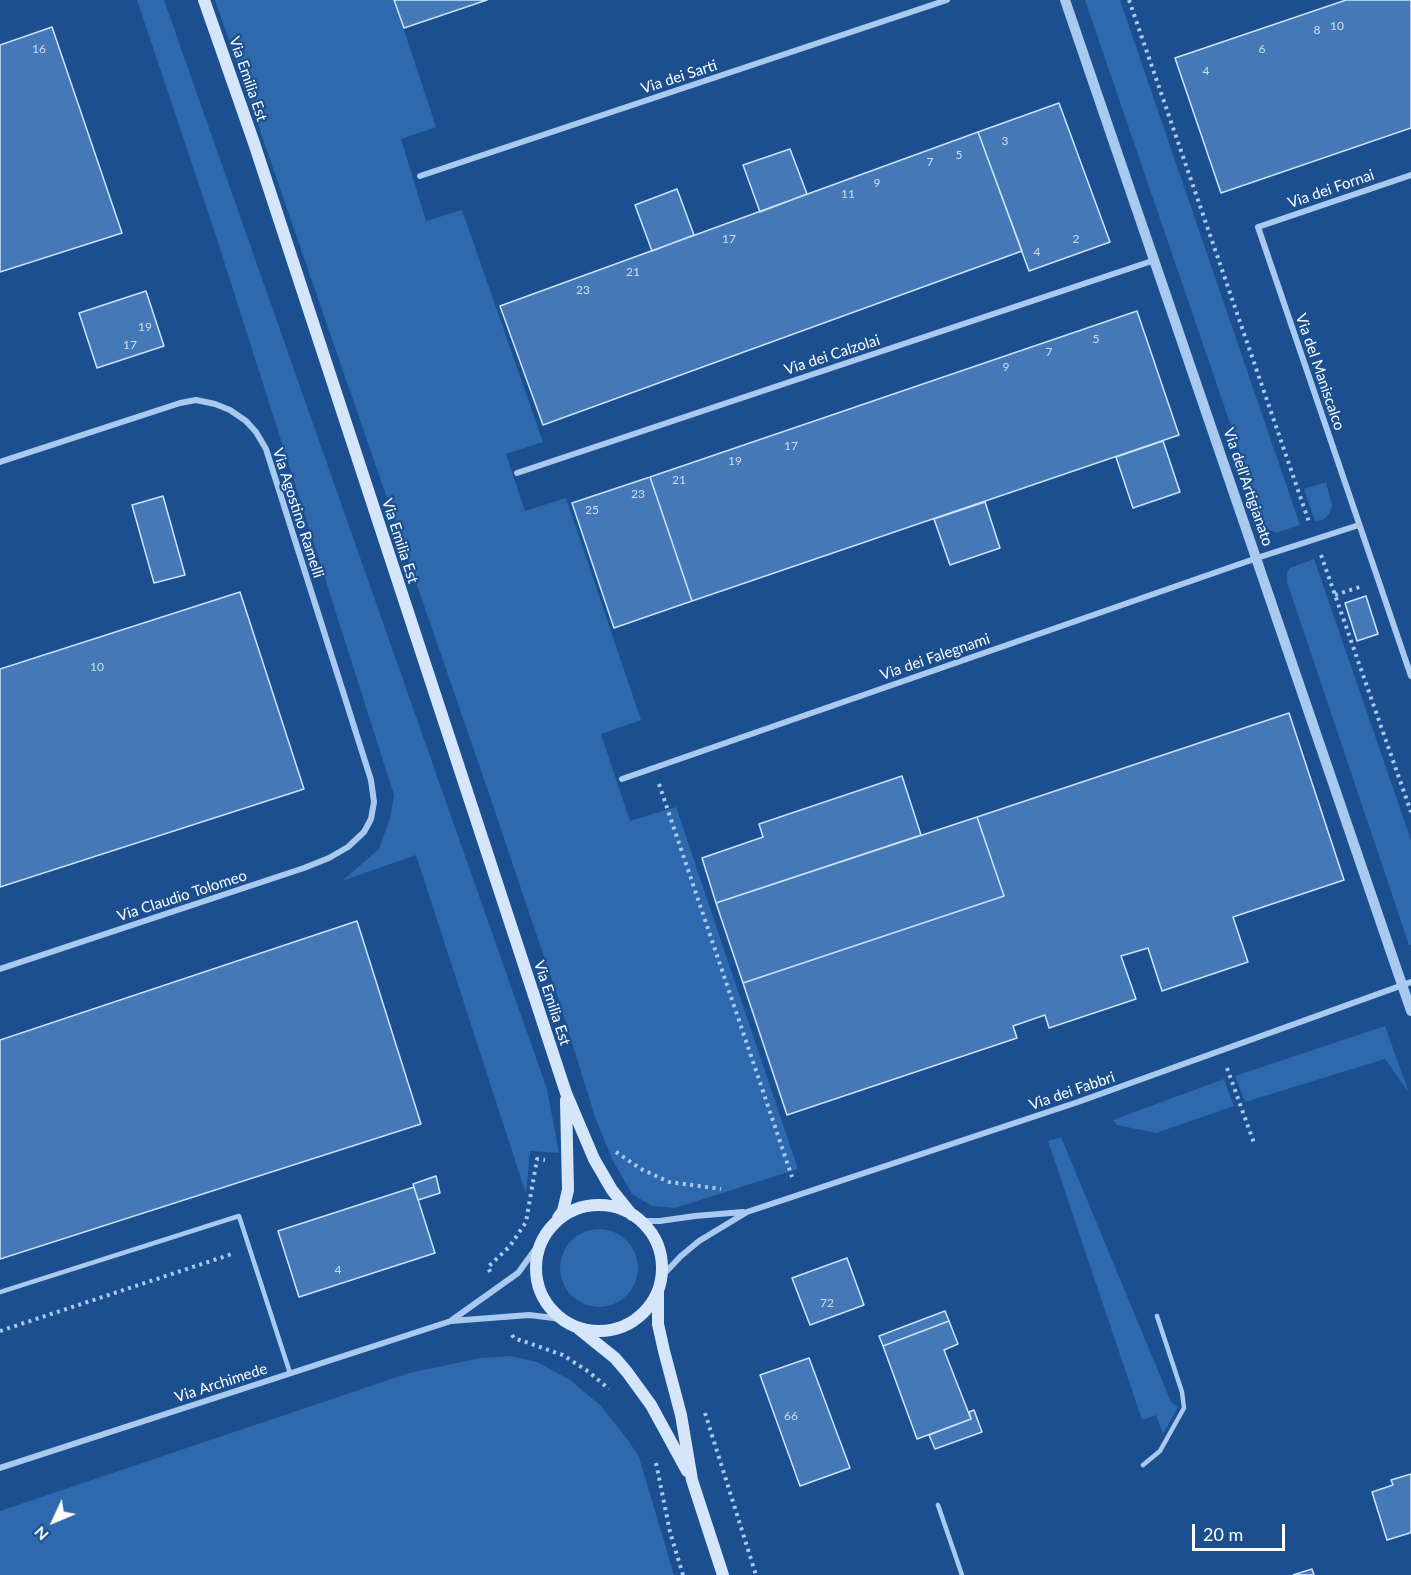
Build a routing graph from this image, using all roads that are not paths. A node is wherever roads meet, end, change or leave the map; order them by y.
1 (204, 0) edge
2 (947, 0) edge
3 (1065, 0) edge
4 (1411, 175) edge
5 (420, 177) dead end
6 (1258, 227) joint
7 (1155, 260) junction
8 (0, 462) edge
9 (517, 473) dead end
10 (1359, 525) junction
11 (1257, 558) junction
12 (1411, 676) edge
13 (622, 779) dead end
14 (364, 832) joint
15 (0, 969) edge
16 (1407, 983) edge
17 (1411, 1011) edge
18 (566, 1092) junction
19 (747, 1212) junction
20 (636, 1218) junction
21 (550, 1227) junction
22 (542, 1240) junction
23 (660, 1282) junction
24 (0, 1292) edge
25 (1157, 1316) dead end
26 (562, 1319) junction
27 (451, 1321) junction
28 (576, 1327) junction
29 (290, 1372) junction
30 (1143, 1465) dead end
31 (0, 1468) edge
32 (692, 1480) junction
33 (938, 1505) dead end
34 (723, 1575) edge
35 (962, 1575) edge

1 - 18 main road, Via Emilia Est
2 - 5 street, Via dei Sarti
3 - 7 street, Via dell'Artigianato
4 - 6 street, Via dei Fornai
6 - 10 street, Via del Maniscalco
7 - 9 street, Via dei Calzolai
7 - 11 street, Via dell'Artigianato
8 - 14 street, Via Agostino Ramelli
10 - 11 street
10 - 12 street, Via del Maniscalco
11 - 13 street, Via dei Falegnami
11 - 16 street, Via dell'Artigianato
14 - 15 street, Via Claudio Tolomeo
16 - 17 street, Via dell'Artigianato
16 - 19 street, Via dei Fabbri
18 - 20 main road, Via Emilia Est
18 - 21 main road, Via Emilia Est
19 - 20 street, Via dei Fabbri
19 - 23 street, Via dei Fabbri
20 - 21 main road, Via Emilia Est
20 - 23 main road, Via Emilia Est
21 - 22 main road, Via Emilia Est
22 - 26 main road, Via Emilia Est
22 - 27 street, Via Archimede
23 - 28 main road, Via Emilia Est
23 - 32 main road, Via Emilia Est
24 - 29 lane
25 - 30 lane
26 - 27 street, Via Archimede
26 - 28 main road, Via Emilia Est
27 - 29 street, Via Archimede
28 - 32 main road, Via Emilia Est
29 - 31 street, Via Archimede
32 - 34 main road, Via Emilia Est
33 - 35 lane

